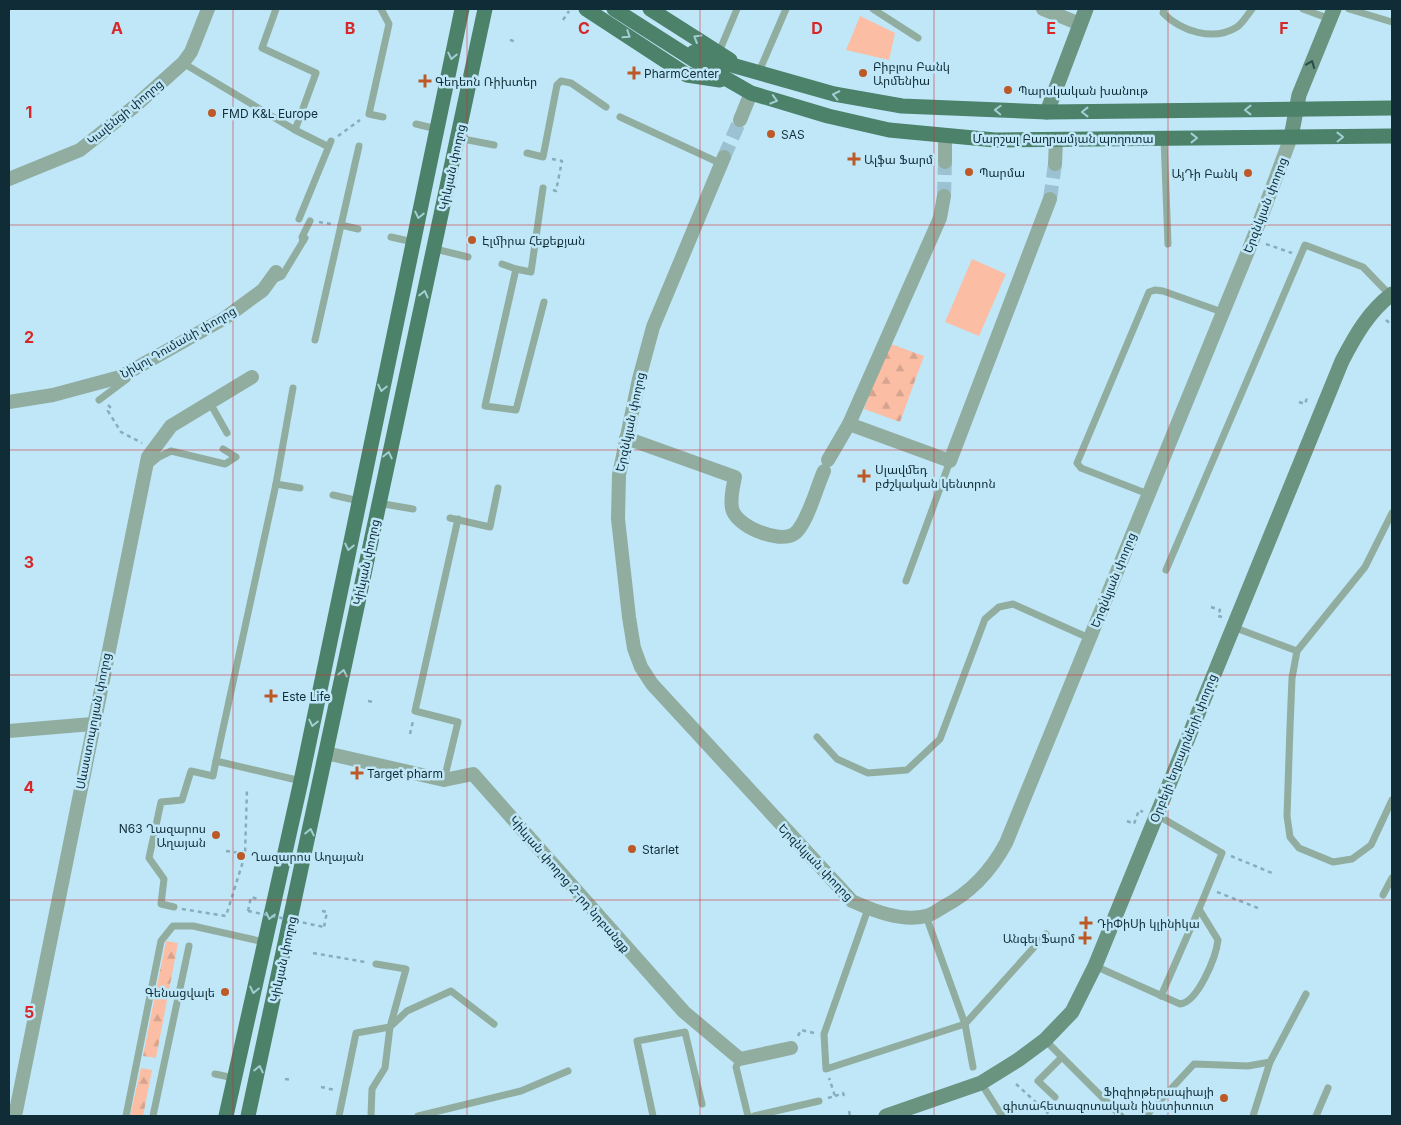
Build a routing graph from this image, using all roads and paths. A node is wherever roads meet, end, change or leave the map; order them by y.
1 (208, 9) edge
2 (276, 9) edge
3 (381, 9) edge
4 (462, 9) edge
5 (586, 9) edge
6 (614, 9) edge
7 (629, 9) edge
8 (650, 9) edge
9 (737, 9) edge
10 (786, 9) edge
11 (873, 9) edge
12 (1043, 9) edge
13 (1086, 9) edge
14 (1164, 9) edge
15 (1252, 9) edge
16 (1303, 9) edge
17 (1349, 9) edge
18 (488, 10) edge
19 (569, 11) dead end
20 (1332, 14) edge
21 (563, 20) dead end
22 (1392, 22) edge
23 (1080, 24) junction
24 (918, 38) dead end
25 (510, 40) dead end
26 (517, 42) dead end
27 (719, 52) junction
28 (698, 59) junction
29 (183, 63) junction
30 (737, 66) junction
31 (758, 74) junction
32 (729, 81) junction
33 (751, 93) junction
34 (606, 107) dead end
35 (1392, 108) edge
36 (1296, 110) junction
37 (1047, 112) junction
38 (369, 114) junction
39 (383, 117) dead end
40 (620, 117) dead end
41 (740, 120) tunnel mouth
42 (416, 124) dead end
43 (437, 129) junction
44 (295, 130) junction
45 (343, 131) dead end
46 (945, 136) junction
47 (1392, 136) edge
48 (458, 138) junction
49 (1164, 138) junction
50 (1291, 138) junction
51 (1056, 139) junction
52 (494, 145) dead end
53 (359, 146) dead end
54 (527, 153) dead end
55 (562, 160) dead end
56 (723, 161) joint
57 (945, 162) tunnel mouth
58 (1055, 164) tunnel mouth
59 (9, 179) edge
60 (543, 188) dead end
61 (556, 191) dead end
62 (944, 196) tunnel mouth
63 (1050, 199) tunnel mouth
64 (299, 219) dead end
65 (310, 221) joint
66 (341, 225) junction
67 (358, 229) dead end
68 (391, 237) dead end
69 (1253, 239) junction
70 (413, 242) junction
71 (1168, 244) dead end
72 (435, 249) junction
73 (1300, 256) junction
74 (468, 257) dead end
75 (502, 264) dead end
76 (516, 268) junction
77 (272, 277) joint
78 (1391, 294) edge
79 (544, 302) dead end
80 (1222, 312) junction
81 (1386, 320) dead end
82 (1392, 325) edge
83 (315, 340) dead end
84 (392, 340) junction
85 (413, 342) junction
86 (151, 360) junction
87 (252, 377) dead end
88 (293, 388) dead end
89 (1310, 399) dead end
90 (99, 400) dead end
91 (9, 402) edge
92 (1299, 402) dead end
93 (210, 403) junction
94 (108, 404) dead end
95 (849, 424) junction
96 (226, 433) dead end
97 (126, 435) dead end
98 (626, 438) junction
99 (223, 449) dead end
100 (950, 461) junction
101 (146, 468) junction
102 (276, 484) junction
103 (300, 488) dead end
104 (498, 488) dead end
105 (1148, 494) junction
106 (334, 495) dead end
107 (359, 500) junction
108 (378, 502) junction
109 (413, 509) dead end
110 (1392, 513) edge
111 (450, 518) dead end
112 (458, 519) junction
113 (1166, 570) dead end
114 (906, 581) dead end
115 (1211, 607) dead end
116 (1227, 622) junction
117 (1089, 638) junction
118 (1297, 651) junction
119 (368, 701) dead end
120 (374, 702) dead end
121 (92, 724) junction
122 (9, 731) edge
123 (816, 737) dead end
124 (326, 753) junction
125 (216, 761) junction
126 (444, 780) junction
127 (300, 781) junction
128 (247, 788) dead end
129 (1392, 800) edge
130 (1139, 810) dead end
131 (1156, 814) junction
132 (1127, 821) dead end
133 (226, 851) dead end
134 (245, 852) junction
135 (1222, 853) junction
136 (261, 856) dead end
137 (1272, 873) dead end
138 (1392, 878) edge
139 (1209, 889) junction
140 (276, 890) junction
141 (1383, 895) dead end
142 (296, 897) junction
143 (258, 899) dead end
144 (174, 907) dead end
145 (1258, 908) dead end
146 (868, 909) junction
147 (1199, 909) junction
148 (188, 910) dead end
149 (322, 911) dead end
150 (926, 916) junction
151 (1046, 934) dead end
152 (264, 942) junction
153 (189, 946) dead end
154 (312, 953) dead end
155 (376, 964) joint
156 (1095, 966) junction
157 (1306, 994) dead end
158 (1161, 996) junction
159 (494, 1024) dead end
160 (965, 1024) junction
161 (390, 1027) junction
162 (1045, 1040) junction
163 (791, 1048) dead end
164 (1061, 1058) junction
165 (740, 1059) junction
166 (1270, 1062) junction
167 (973, 1066) dead end
168 (826, 1069) junction
169 (568, 1071) dead end
170 (215, 1074) dead end
171 (234, 1078) junction
172 (285, 1079) dead end
173 (292, 1080) dead end
174 (981, 1083) junction
175 (1016, 1084) dead end
176 (1328, 1088) dead end
177 (835, 1096) junction
178 (844, 1096) dead end
179 (1055, 1097) dead end
180 (819, 1101) joint
181 (702, 1104) dead end
182 (849, 1111) dead end
183 (15, 1116) edge
184 (126, 1116) edge
185 (153, 1116) edge
186 (226, 1116) edge
187 (248, 1116) edge
188 (339, 1116) edge
189 (371, 1116) edge
190 (418, 1116) edge
191 (653, 1116) edge
192 (748, 1116) edge
193 (754, 1116) edge
194 (850, 1116) edge
195 (886, 1116) edge
196 (1002, 1116) edge
197 (1051, 1116) edge
198 (1122, 1116) edge
199 (1146, 1116) edge
200 (1253, 1116) edge
201 (1316, 1116) edge

1 - 29 street, Կալենցի փողոց
2 - 44 lane
3 - 38 lane
4 -> 43 main road, Կիևյան փողոց
5 -> 32 main road
6 - 28 main road, Մարշալ Բաղրամյան պողոտա
7 - 28 main road, Մարշալ Բաղրամյան պողոտա
27 -> 8 main road
9 - 27 lane
10 - 31 lane
11 - 24 lane
12 - 23 street
13 - 23 street
14 - 15 lane
16 - 20 lane
17 - 22 lane
18 - 48 main road, Կիևյան փողոց
19 - 21 path
36 -> 20 street
23 - 37 street
25 - 26 path
27 - 30 main road
28 - 30 main road, Մարշալ Բաղրամյան պողոտա
28 - 32 main road, Մարշալ Բաղրամյան պողոտա
29 - 44 lane
29 - 59 street, Կալենցի փողոց
30 - 31 main road, Մարշալ Բաղրամյան պողոտա
37 -> 31 main road, Մարշալ Բաղրամյան պողոտա
32 - 33 main road, Մարշալ Բաղրամյան պողոտա
33 - 41 street
33 -> 46 main road, Մարշալ Բաղրամյան պողոտա
34 - 54 lane
35 - 36 main road, Մարշալ Բաղրամյան պողոտա
36 -> 37 main road, Մարշալ Բաղրամյան պողոտա
36 - 50 street
38 - 39 lane
38 - 45 path
40 - 56 lane
42 - 43 lane
43 -> 70 main road, Կիևյան փողոց
44 - 64 lane
46 - 51 main road, Մարշալ Բաղրամյան պողոտա
46 - 57 street
50 -> 47 main road, Մարշալ Բաղրամյան պողոտա
48 - 52 lane
48 - 72 main road, Կիևյան փողոց
49 -> 50 main road, Մարշալ Բաղրամյան պողոտա
49 - 51 main road, Մարշալ Բաղրամյան պողոտա
49 - 71 lane
50 - 69 street, Երզնկյան փողոց
51 - 58 street
53 - 66 lane
55 - 61 path
56 - 98 street, Երզնկյան փողոց
60 - 76 lane
62 - 95 street
63 - 100 street
65 - 66 path
65 - 77 lane
66 - 67 lane
66 - 83 lane
68 - 70 lane
69 - 73 path
69 - 80 street, Երզնկյան փողոց
70 - 84 main road, Կիևյան փողոց
72 - 74 lane
85 -> 72 main road, Կիևյան փողոց
73 - 78 lane
73 - 113 lane
75 - 76 lane
76 - 79 lane
77 - 86 street, Նիկոլ Դումանի փողոց
78 - 116 street, Օրբելի եղբայրների փողոց
80 - 105 street, Երզնկյան փողոց
80 - 105 lane
81 - 82 path
84 - 85 main road
84 -> 107 main road, Կիևյան փողոց
108 -> 85 main road, Կիևյան փողոց
86 - 90 lane
86 - 91 street, Նիկոլ Դումանի փողոց
87 - 93 street, Սևաստոպոլյան փողոց
88 - 102 lane
89 - 92 path
93 - 96 lane
93 - 101 street, Սևաստոպոլյան փողոց
94 - 97 path
95 - 98 street
95 - 100 street
98 - 146 street, Երզնկյան փողոց
99 - 101 lane
100 - 114 lane
101 - 121 street, Սևաստոպոլյան փողոց
102 - 103 lane
102 - 125 lane
104 - 112 lane
105 - 117 street, Երզնկյան փողոց
106 - 107 lane
107 -> 127 main road, Կիևյան փողոց
108 - 109 lane
124 -> 108 main road, Կիևյան փողոց
110 - 118 lane
111 - 112 lane
112 - 126 lane
115 - 116 path
116 - 118 lane
116 - 131 street, Օրբելի եղբայրների փողոց
117 - 123 lane
117 - 150 street, Երզնկյան փողոց
118 - 129 lane
119 - 120 path
121 - 122 street
121 - 183 street, Սևաստոպոլյան փողոց
124 - 126 street, Կիևյան փողոց 2-րդ նրբանցք
142 -> 124 main road, Կիևյան փողոց
125 - 127 lane
125 - 144 lane
126 - 165 street, Կիևյան փողոց 2-րդ նրբանցք
127 - 140 main road, Կիևյան փողոց
128 - 134 path
130 - 132 path
131 - 135 lane
131 - 156 street, Օրբելի եղբայրների փողոց
133 - 134 path
134 - 136 path
134 - 148 path
135 - 137 path
135 - 139 lane
138 - 141 lane
139 - 145 path
139 - 147 lane
140 - 142 main road
140 -> 152 main road, Կիևյան փողոց
187 -> 142 main road, Կիևյան փողոց
143 - 149 path, bridge
146 - 150 street, Երզնկյան փողոց
146 - 168 lane
147 - 158 lane
147 - 158 lane
150 - 160 lane
151 - 160 lane
152 -> 171 main road, Կիևյան փողոց
152 - 184 lane
153 - 185 lane
154 - 155 path
155 - 161 lane
156 - 158 lane
156 - 162 street, Օրբելի եղբայրների փողոց
157 - 166 lane
159 - 161 lane
160 - 167 lane
160 - 168 lane
161 - 188 lane
161 - 189 lane
162 - 164 lane
162 - 174 street, Օրբելի եղբայրների փողոց
163 - 165 street
164 - 179 lane
164 - 198 lane
165 - 192 lane
166 - 199 lane
166 - 200 lane
168 - 177 path
169 - 190 lane
170 - 171 lane
171 - 186 main road, Կիևյան փողոց
172 - 173 path
174 - 195 street, Օրբելի եղբայրների փողոց
174 - 196 lane
175 - 197 path
176 - 201 lane
177 - 178 path
177 - 180 path
180 - 193 lane
181 - 191 lane
182 - 194 path

